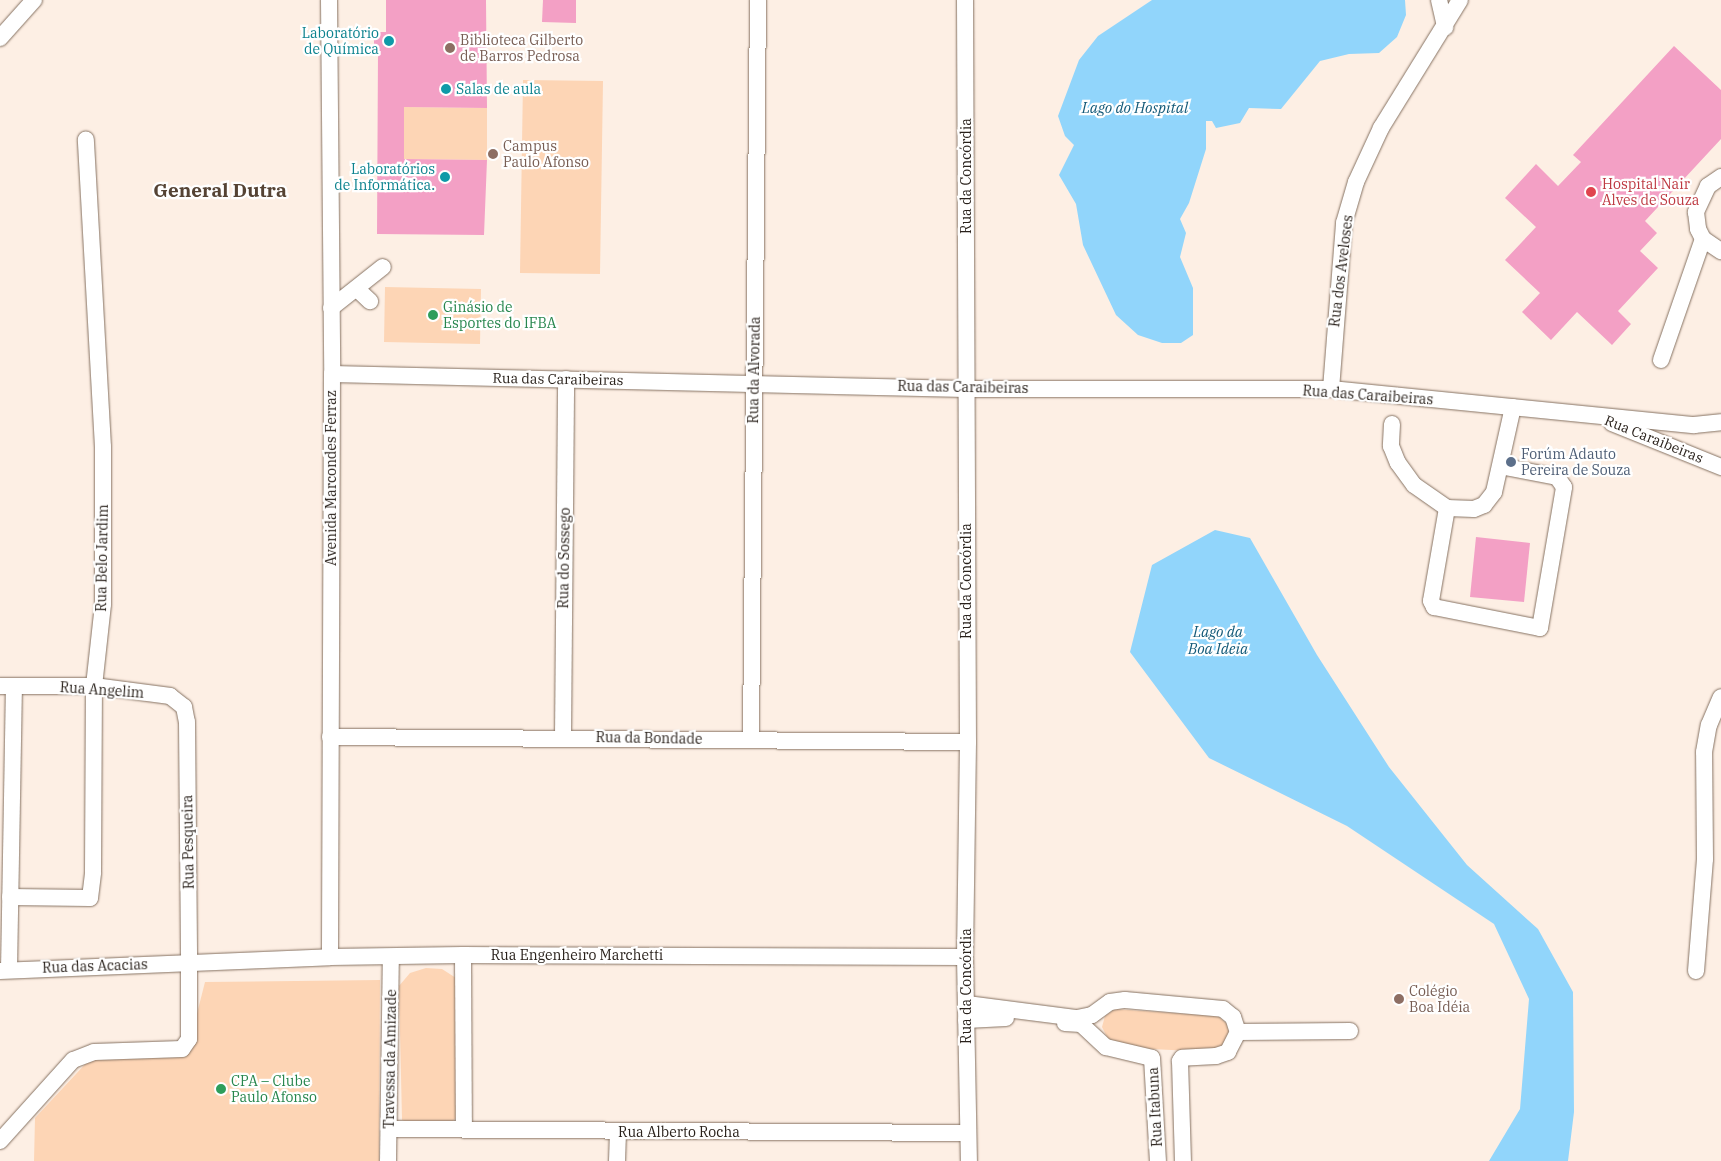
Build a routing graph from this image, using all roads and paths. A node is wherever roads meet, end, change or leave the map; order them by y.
1 (34, 0) edge
2 (328, 0) edge
3 (758, 0) edge
4 (965, 0) edge
5 (1438, 0) edge
6 (1460, 0) edge
7 (1445, 27) junction
8 (0, 38) edge
9 (86, 139) dead end
10 (1721, 177) edge
11 (1703, 239) junction
12 (1721, 252) edge
13 (383, 267) dead end
14 (357, 290) junction
15 (370, 301) dead end
16 (331, 308) junction
17 (1661, 360) dead end
18 (332, 374) junction
19 (566, 379) junction
20 (754, 383) junction
21 (966, 389) junction
22 (1331, 389) junction
23 (1513, 407) junction
24 (1594, 415) junction
25 (1721, 422) edge
26 (1392, 424) dead end
27 (1501, 466) junction
28 (1721, 466) edge
29 (1446, 508) junction
30 (7, 686) edge
31 (94, 686) junction
32 (1721, 697) edge
33 (187, 722) joint
34 (563, 736) junction
35 (330, 737) junction
36 (751, 739) junction
37 (968, 742) junction
38 (10, 897) junction
39 (464, 955) junction
40 (330, 957) junction
41 (965, 957) junction
42 (391, 958) junction
43 (190, 963) junction
44 (4, 970) edge
45 (1696, 972) dead end
46 (966, 1012) junction
47 (1350, 1030) dead end
48 (1238, 1032) junction
49 (464, 1128) junction
50 (389, 1129) junction
51 (618, 1132) junction
52 (968, 1133) junction
53 (0, 1141) edge
54 (388, 1161) edge
55 (618, 1161) edge
56 (970, 1161) edge
57 (1158, 1161) edge
58 (1182, 1161) edge

1 - 8 street
2 - 16 street, Avenida Marcondes Ferraz
3 - 20 street, Rua da Alvorada
4 - 21 street, Rua da Concórdia
5 - 7 street
6 - 7 street, Rua dos Aveloses
7 - 22 street, Rua dos Aveloses
9 - 31 street, Rua Belo Jardim
10 - 11 street
11 - 12 street
11 - 17 street
13 - 14 street
14 - 15 street
14 - 16 street
16 - 18 street, Avenida Marcondes Ferraz
18 - 19 street, Rua das Caraibeiras
18 - 35 street, Avenida Marcondes Ferraz
19 - 20 street, Rua das Caraibeiras
19 - 34 street, Rua do Sossego
20 - 21 street, Rua das Caraibeiras
20 - 36 street, Rua da Alvorada
21 - 22 street, Rua das Caraibeiras
21 - 37 street, Rua da Concórdia
22 - 23 street, Rua das Caraibeiras
23 - 24 street, Rua das Caraibeiras
23 - 27 street
24 - 25 street, Rua Caraibeiras
24 - 28 street, Rua Caraibeiras
26 - 29 street
27 - 29 street
27 - 29 street
30 - 31 street, Rua Angelim
30 - 38 street
31 - 33 street, Rua Angelim
31 - 38 street, Rua Belo Jardim
32 - 45 street
33 - 43 street, Rua Pesqueira
34 - 35 street, Rua da Bondade
34 - 36 street, Rua da Bondade
35 - 40 street, Avenida Marcondes Ferraz
36 - 37 street, Rua da Bondade
37 - 41 street, Rua da Concórdia
38 - 44 street
39 - 41 street, Rua Engenheiro Marchetti
39 - 42 street, Rua Engenheiro Marchetti
39 - 49 street
40 - 42 street, Rua Engenheiro Marchetti
40 - 43 street, Rua Engenheiro Marchetti
41 - 46 street, Rua da Concórdia
42 - 50 street, Travessa da Amizade
43 - 44 street, Rua das Acacias
43 - 53 street, Rua Pesqueira
46 - 48 street
46 - 52 street, Rua da Concórdia
46 - 57 street, Rua Itabuna
47 - 48 street
48 - 58 street, Rua Itabuna
49 - 50 street, Rua Alberto Rocha
49 - 51 street, Rua Alberto Rocha
50 - 54 street, Travessa da Amizade
51 - 52 street, Rua Alberto Rocha
51 - 55 street
52 - 56 street, Rua da Concórdia

